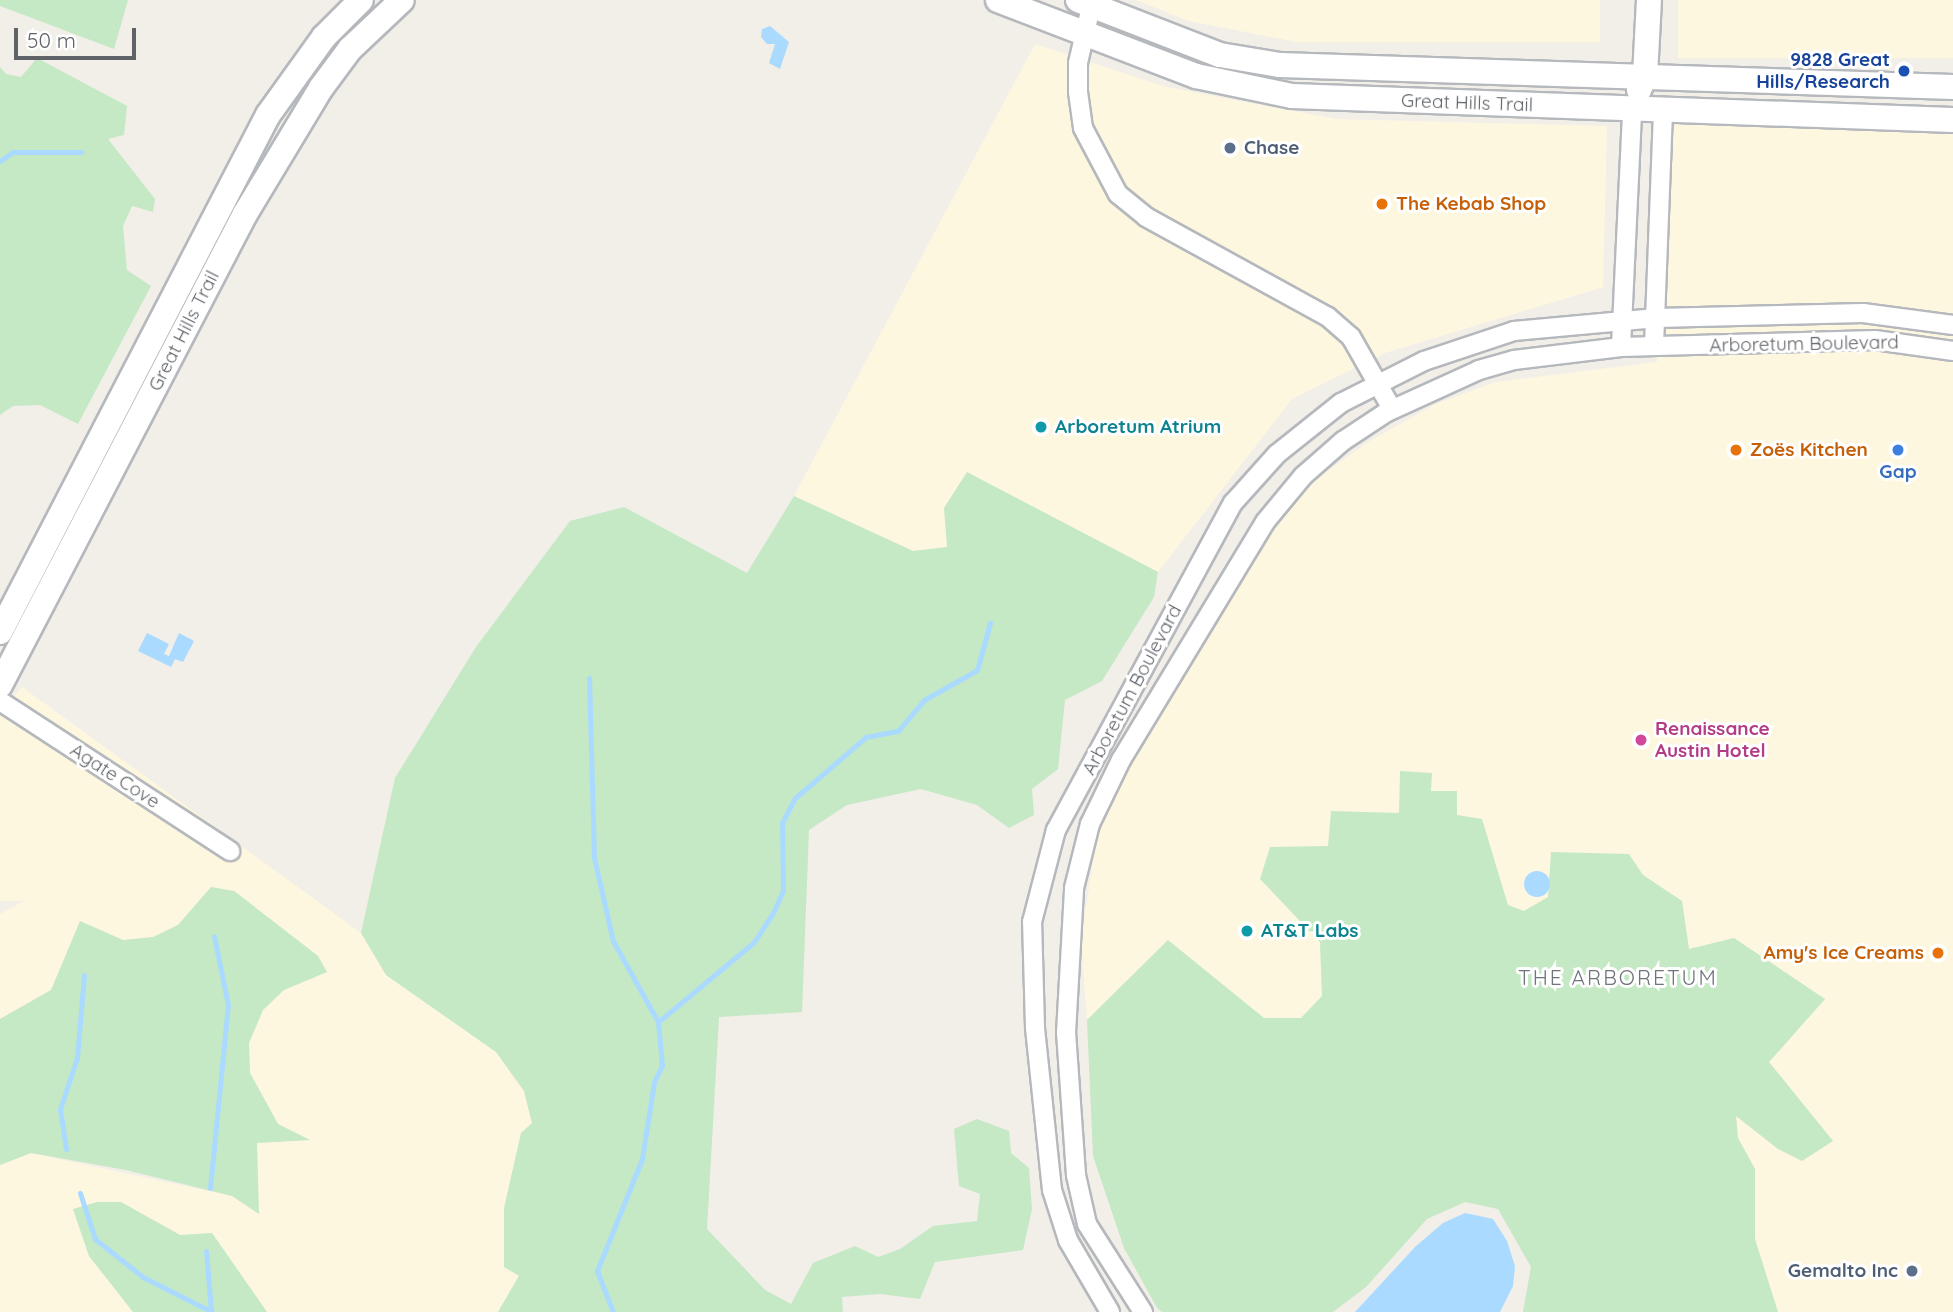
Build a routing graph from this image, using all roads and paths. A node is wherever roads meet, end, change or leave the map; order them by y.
1 (361, 0) edge
2 (402, 0) edge
3 (998, 0) edge
4 (1649, 0) edge
5 (1085, 4) edge
6 (1086, 32) junction
7 (1645, 76) junction
8 (1953, 87) edge
9 (1632, 110) junction
10 (1663, 111) junction
11 (1953, 120) edge
12 (1656, 318) junction
13 (1623, 320) junction
14 (1953, 324) edge
15 (1654, 346) junction
16 (1621, 347) junction
17 (1953, 351) edge
18 (1379, 382) junction
19 (1392, 409) junction
20 (0, 632) edge
21 (0, 685) edge
22 (0, 701) edge
23 (230, 851) dead end
24 (1110, 1312) edge
25 (1143, 1312) edge

1 - 20 street, Great Hills Trail
2 - 21 street, Great Hills Trail
3 - 6 street, Great Hills Trail
4 - 7 street
5 - 6 street
5 - 7 street, Great Hills Trail
6 - 9 street, Great Hills Trail
6 - 18 street
7 - 8 street, Great Hills Trail
7 - 9 street
7 - 10 street
9 - 10 street, Great Hills Trail
9 - 13 street
10 - 11 street, Great Hills Trail
10 - 12 street
12 - 13 street, Arboretum Boulevard
12 - 14 street, Arboretum Boulevard
12 - 15 street
13 - 16 street
13 - 18 street, Arboretum Boulevard
15 - 16 street, Arboretum Boulevard
15 - 17 street, Arboretum Boulevard
16 - 19 street, Arboretum Boulevard
18 - 19 street
18 - 24 street, Arboretum Boulevard
19 - 25 street, Arboretum Boulevard
22 - 23 street, Agate Cove

